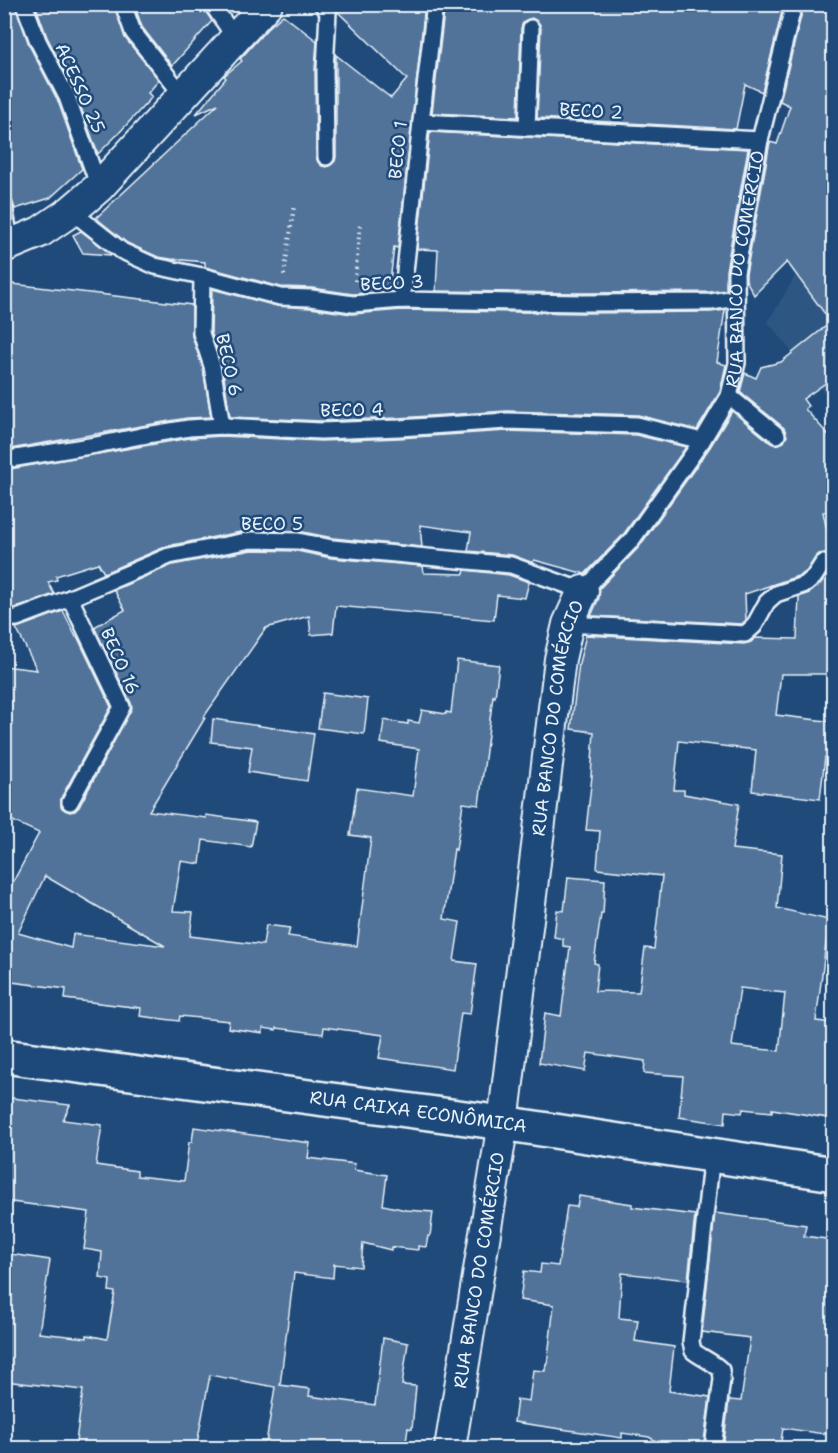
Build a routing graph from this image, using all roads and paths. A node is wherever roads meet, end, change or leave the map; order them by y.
1 (24, 4) edge
2 (123, 4) edge
3 (212, 4) edge
4 (267, 4) edge
5 (322, 4) edge
6 (435, 4) edge
7 (699, 4) edge
8 (794, 4) edge
9 (698, 10) dead end
10 (531, 28) dead end
11 (235, 38) junction
12 (184, 97) junction
13 (421, 122) junction
14 (527, 128) junction
15 (760, 140) junction
16 (326, 157) dead end
17 (99, 187) junction
18 (4, 206) edge
19 (294, 207) dead end
20 (71, 211) junction
21 (360, 225) dead end
22 (8, 246) edge
23 (202, 276) junction
24 (280, 297) junction
25 (736, 298) junction
26 (402, 300) junction
27 (353, 304) junction
28 (729, 396) junction
29 (222, 426) junction
30 (777, 435) dead end
31 (702, 441) junction
32 (4, 460) edge
33 (823, 563) dead end
34 (583, 591) junction
35 (70, 598) junction
36 (4, 619) edge
37 (568, 624) junction
38 (70, 802) dead end
39 (4, 1056) edge
40 (503, 1123) junction
41 (712, 1155) junction
42 (834, 1174) edge
43 (450, 1449) edge
44 (713, 1449) edge

1 - 17 lane, ACESSO 25
2 - 12 lane
3 - 11 lane
4 - 11 street
5 - 16 lane
6 - 13 lane, BECO 1
7 - 9 path
8 - 15 lane, RUA BANCO DO COMÉRCIO
10 - 14 lane
11 - 12 street
12 - 17 street
13 - 14 lane, BECO 2
13 - 26 lane, BECO 1
14 - 15 lane, BECO 2
15 - 25 lane, RUA BANCO DO COMÉRCIO
17 - 20 street
18 - 22 lane
19 - 24 path
20 - 22 street
20 - 23 lane, BECO 3
21 - 27 path
23 - 24 lane, BECO 3
23 - 29 lane, BECO 6
24 - 27 lane, BECO 3
25 - 26 lane, BECO 3
25 - 28 lane, RUA BANCO DO COMÉRCIO
26 - 27 lane, BECO 3
28 - 30 lane
28 - 31 lane, RUA BANCO DO COMÉRCIO
29 - 31 lane, BECO 4
29 - 32 lane, BECO 4
31 - 34 lane, RUA BANCO DO COMÉRCIO
33 - 37 lane
34 - 35 lane, BECO 5
34 - 37 street, RUA BANCO DO COMÉRCIO
35 - 36 lane, BECO 5
35 - 38 lane, BECO 16
37 - 40 street, RUA BANCO DO COMÉRCIO
39 - 40 street, RUA CAIXA ECONÔMICA
40 - 41 street, RUA CAIXA ECONÔMICA
40 - 43 street, RUA BANCO DO COMÉRCIO
41 - 42 street, RUA CAIXA ECONÔMICA
41 - 44 lane

